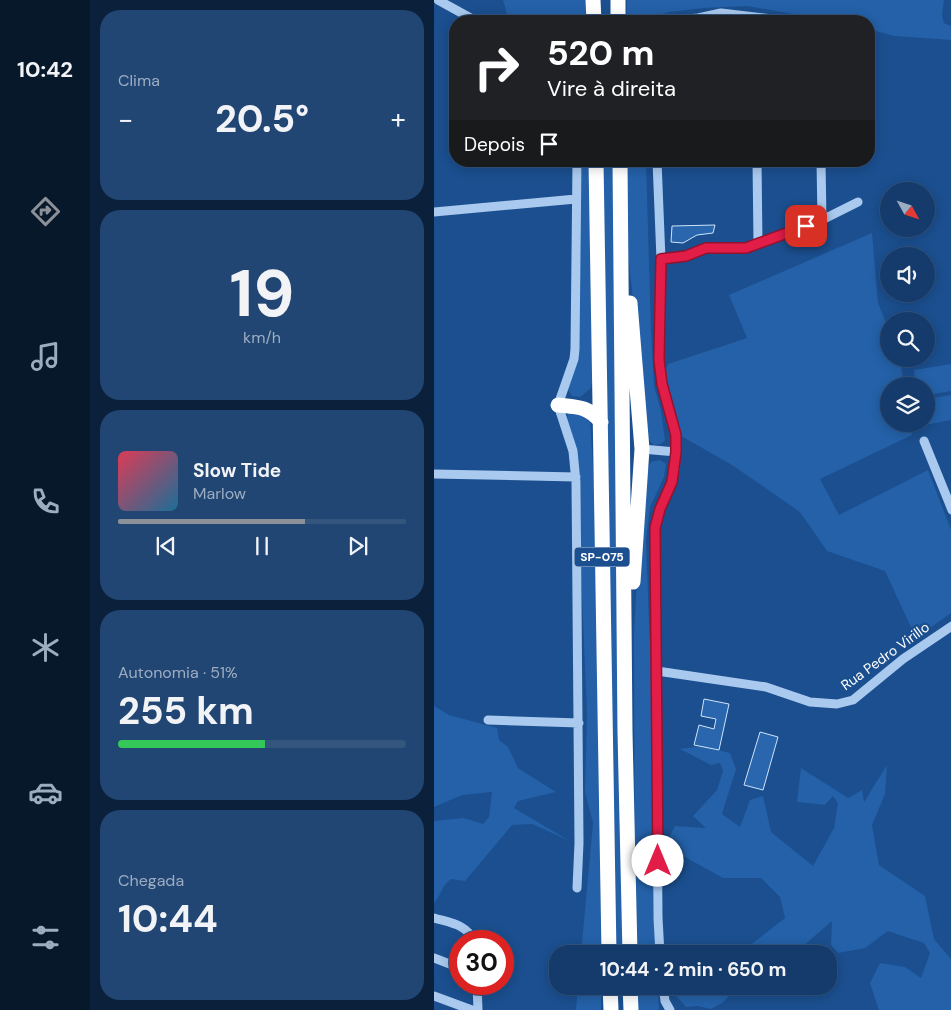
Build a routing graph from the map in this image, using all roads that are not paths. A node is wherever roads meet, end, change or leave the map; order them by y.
1 (438, 0) edge
2 (593, 0) edge
3 (618, 0) edge
4 (465, 15) edge
5 (594, 15) edge
6 (618, 15) edge
7 (709, 15) edge
8 (735, 15) edge
9 (577, 167) edge
10 (596, 167) edge
11 (620, 167) edge
12 (657, 167) edge
13 (757, 167) edge
14 (821, 167) edge
15 (576, 199) junction
16 (858, 202) dead end
17 (434, 212) edge
18 (822, 220) junction
19 (621, 229) junction
20 (758, 244) junction
21 (661, 259) junction
22 (599, 383) junction
23 (558, 403) junction
24 (601, 422) junction
25 (924, 441) dead end
26 (642, 449) junction
27 (676, 452) junction
28 (434, 474) edge
29 (576, 477) junction
30 (951, 510) edge
31 (951, 626) edge
32 (625, 653) junction
33 (657, 671) junction
34 (488, 720) dead end
35 (579, 723) junction
36 (577, 888) dead end
37 (434, 918) edge
38 (467, 930) edge
39 (609, 945) edge
40 (630, 945) edge
41 (660, 945) edge
42 (434, 958) edge
43 (449, 964) edge
44 (477, 995) edge
45 (610, 995) edge
46 (630, 995) edge
47 (664, 995) edge
48 (434, 996) edge
49 (472, 1010) edge
50 (478, 1010) edge
51 (610, 1010) edge
52 (631, 1010) edge
53 (670, 1010) edge

1 - 4 street
2 - 5 highway
3 - 6 highway
7 - 8 street
9 - 15 street
10 - 22 highway, SP-075
11 - 19 highway, SP-075
12 - 21 street
13 - 20 street
14 - 18 street
15 - 17 street
15 - 23 street
16 - 18 street
18 - 20 street
19 - 26 highway
19 - 32 highway, SP-075
20 - 21 street
21 - 27 street
22 - 23 highway
22 - 24 highway, SP-075
23 - 24 highway
23 - 29 street
24 - 39 highway, SP-075
25 - 30 street
26 - 27 street
26 - 32 highway
27 - 33 street
28 - 29 street
29 - 35 street
31 - 33 street, Rua Pedro Virillo
32 - 40 highway, SP-075
33 - 41 street
34 - 35 street
35 - 36 street
37 - 38 street
42 - 43 street
44 - 50 street
45 - 51 highway
46 - 52 highway
47 - 53 street
48 - 49 street

